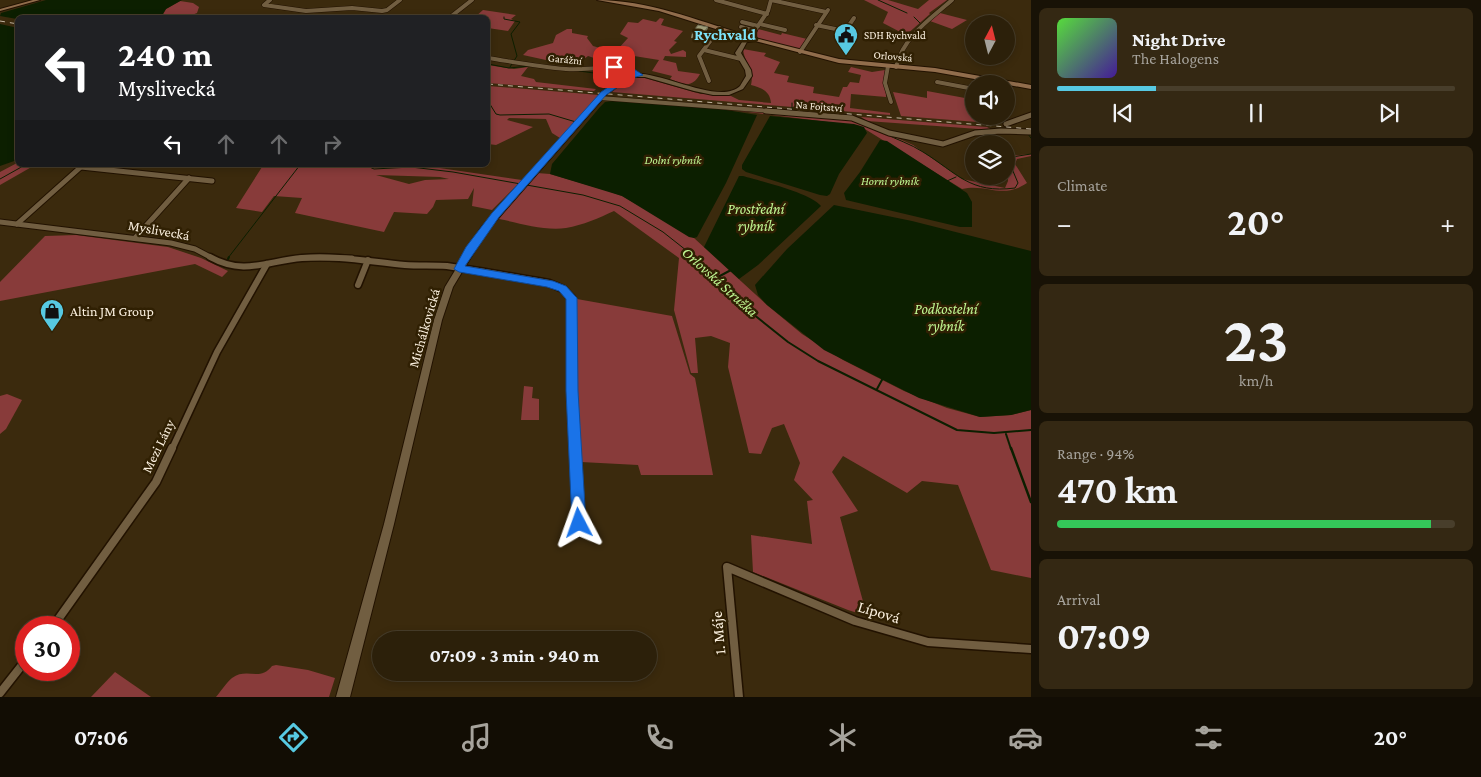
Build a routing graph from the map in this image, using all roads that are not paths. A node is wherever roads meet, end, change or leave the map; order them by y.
1 (38, 0) edge
2 (270, 0) edge
3 (400, 0) edge
4 (472, 0) edge
5 (599, 0) edge
6 (716, 0) edge
7 (771, 0) edge
8 (952, 0) edge
9 (0, 10) edge
10 (767, 14) junction
11 (453, 15) edge
12 (854, 18) dead end
13 (741, 24) dead end
14 (816, 25) junction
15 (697, 27) edge
16 (757, 27) junction
17 (719, 29) junction
18 (784, 31) dead end
19 (845, 33) junction
20 (749, 38) junction
21 (857, 38) dead end
22 (704, 50) junction
23 (800, 52) junction
24 (490, 58) edge
25 (741, 59) junction
26 (888, 66) junction
27 (896, 67) junction
28 (639, 75) junction
29 (965, 76) edge
30 (709, 81) dead end
31 (937, 82) dead end
32 (1015, 85) edge
33 (1031, 87) edge
34 (965, 88) edge
35 (600, 98) junction
36 (891, 102) dead end
37 (1031, 115) edge
38 (1015, 121) edge
39 (1031, 132) edge
40 (81, 167) edge
41 (91, 167) edge
42 (189, 178) junction
43 (212, 181) dead end
44 (0, 222) edge
45 (18, 224) junction
46 (135, 238) junction
47 (368, 260) junction
48 (266, 264) junction
49 (459, 269) junction
50 (358, 285) dead end
51 (579, 523) dead end
52 (727, 566) joint
53 (61, 616) edge
54 (1031, 649) edge
55 (15, 674) edge
56 (0, 693) edge
57 (343, 697) edge
58 (739, 697) edge

1 - 9 main road
2 - 3 street
4 - 11 street
5 - 17 main road, Orlovská
6 - 10 street
7 - 10 street
7 - 14 street
8 - 27 street
10 - 16 street
12 - 19 street
13 - 16 street
14 - 19 street
14 - 23 street
15 - 17 street
16 - 18 street
16 - 20 street
17 - 20 main road, Orlovská
17 - 22 street
19 - 21 street
20 - 23 main road, Orlovská
20 - 25 street
22 - 25 street
22 - 30 street
23 - 26 main road, Orlovská
24 - 28 street, Garážní
25 - 28 street
26 - 27 main road, Orlovská
26 - 36 street
27 - 29 main road, Orlovská
28 - 35 street, Michálkovická
31 - 34 street
32 - 33 main road, Orlovská
35 - 39 street, Na Fojtství
35 - 49 street, Michálkovická
37 - 38 street
40 - 45 street
41 - 42 street
42 - 43 street
42 - 46 street
44 - 45 street, Myslivecká
45 - 46 street, Myslivecká
46 - 48 street, Myslivecká
47 - 48 street, Myslivecká
47 - 49 street, Myslivecká
47 - 50 street
48 - 53 street, Mezi Lány
49 - 51 street, Myslivecká
49 - 57 street, Michálkovická
52 - 54 street, Lípová
52 - 58 street, 1. Máje
55 - 56 street

